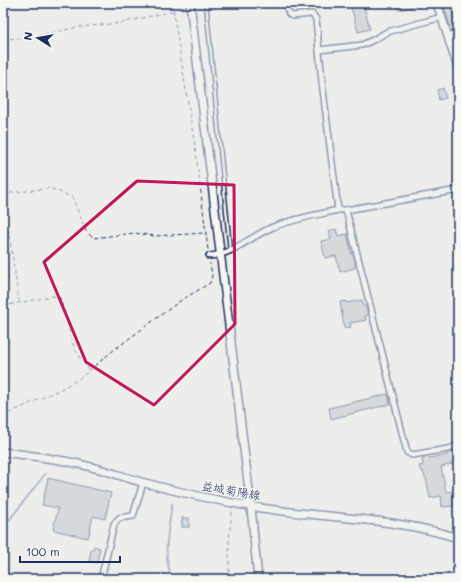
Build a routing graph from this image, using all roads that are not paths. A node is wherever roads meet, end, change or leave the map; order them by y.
1 (190, 3) edge
2 (206, 3) edge
3 (285, 3) edge
4 (438, 3) edge
5 (442, 17) junction
6 (458, 31) edge
7 (448, 36) junction
8 (319, 50) junction
9 (458, 68) edge
10 (458, 190) edge
11 (338, 210) junction
12 (346, 210) junction
13 (230, 250) junction
14 (209, 256) road end
15 (220, 256) junction
16 (458, 446) edge
17 (3, 452) edge
18 (143, 483) junction
19 (251, 507) junction
20 (458, 538) edge
21 (101, 579) edge
22 (258, 579) edge

1 - 15 street
2 - 13 lane
3 - 8 street
4 - 5 street
5 - 7 street
5 - 8 street
6 - 7 lane
7 - 9 street
8 - 11 street
10 - 12 street
11 - 12 street
11 - 13 street
12 - 16 street
13 - 15 street
14 - 15 street
15 - 19 street
17 - 18 street, 益城菊陽線
18 - 19 street, 益城菊陽線
18 - 21 street
19 - 20 street, 益城菊陽線
19 - 22 street

